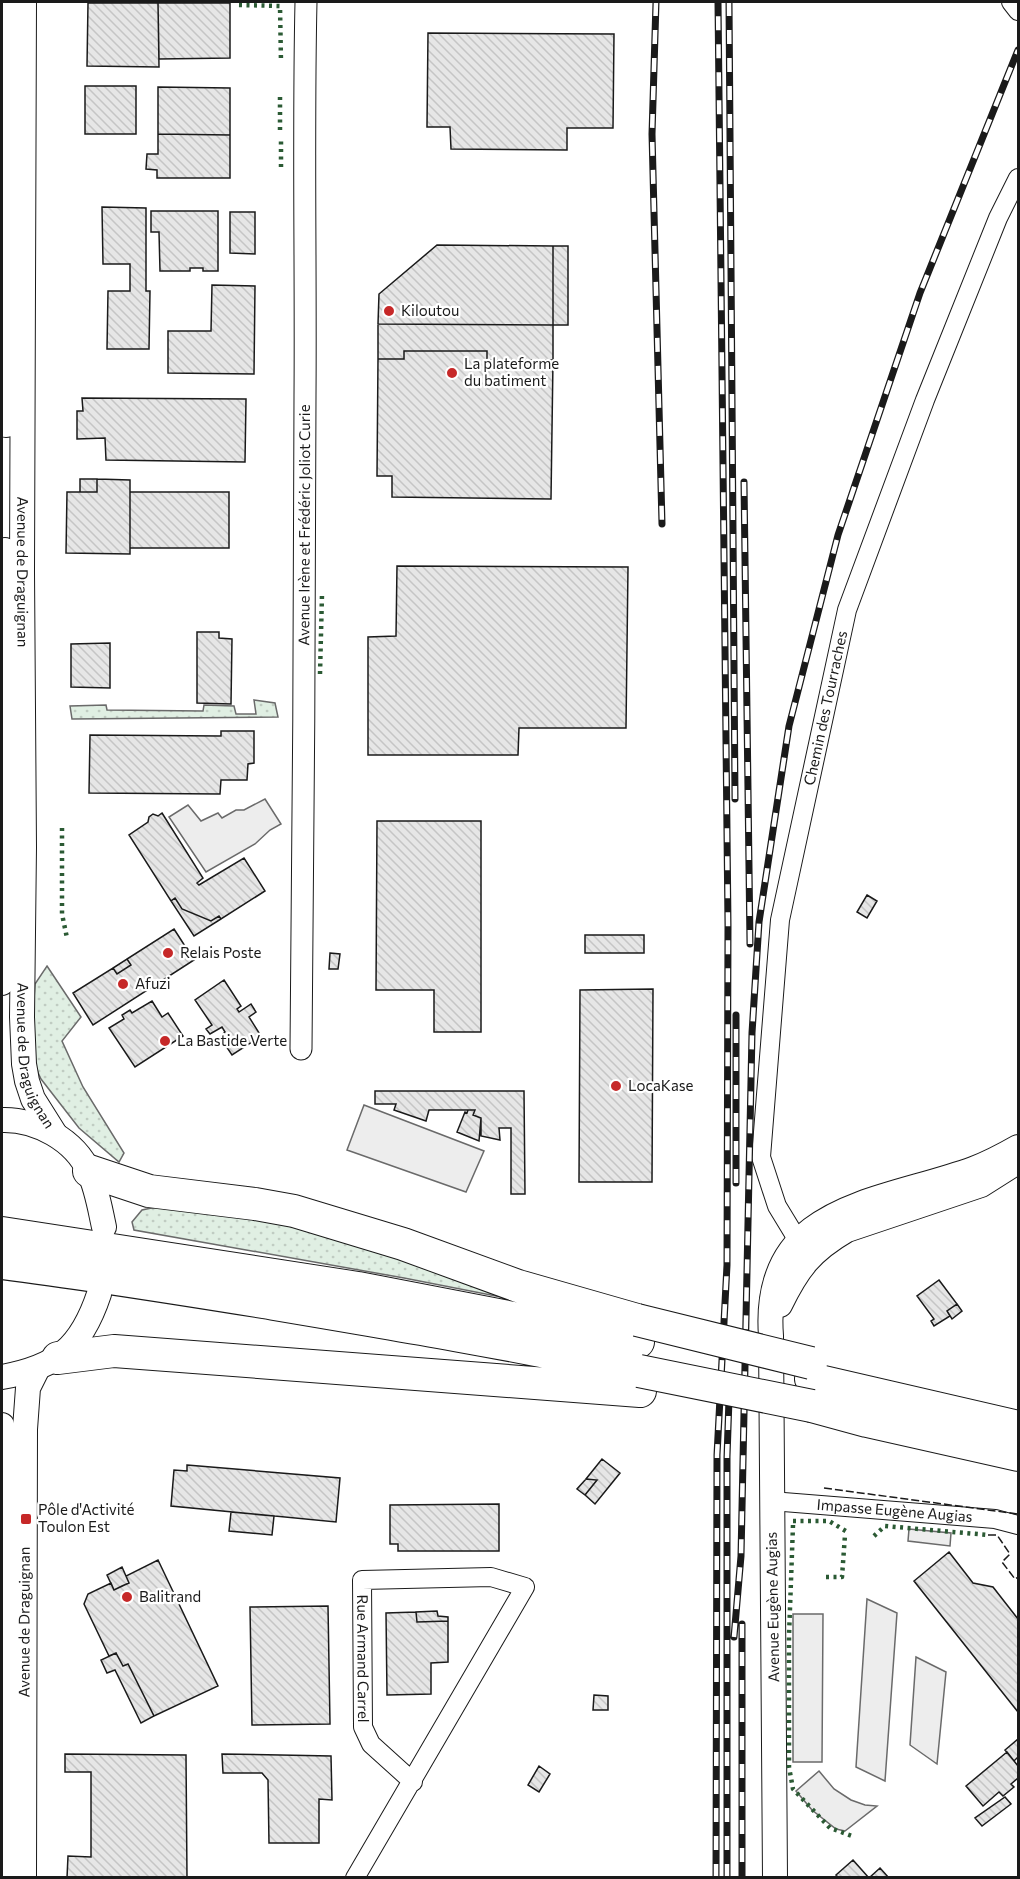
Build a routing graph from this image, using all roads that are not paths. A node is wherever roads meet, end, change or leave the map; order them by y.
1 (5, 2) edge
2 (24, 2) edge
3 (306, 2) edge
4 (1011, 2) edge
5 (1018, 11) edge
6 (1018, 178) edge
7 (10, 572) edge
8 (2, 983) edge
9 (301, 1049) dead end
10 (2, 1120) edge
11 (55, 1134) junction
12 (1018, 1147) edge
13 (1018, 1159) edge
14 (89, 1171) junction
15 (104, 1227) dead end
16 (2, 1233) edge
17 (804, 1248) junction
18 (2, 1263) edge
19 (99, 1294) dead end
20 (638, 1356) junction
21 (48, 1363) junction
22 (2, 1377) edge
23 (812, 1393) junction
24 (2, 1425) edge
25 (1018, 1427) edge
26 (1018, 1455) edge
27 (771, 1501) junction
28 (1018, 1525) edge
29 (413, 1782) junction
30 (7, 1878) edge
31 (24, 1878) edge
32 (355, 1878) edge
33 (775, 1878) edge

1 - 7 main road, Avenue de Draguignan
2 - 7 main road, Avenue de Draguignan
3 - 9 street, Avenue Irène et Frédéric Joliot Curie
4 - 5 street
6 - 17 street, Chemin des Tourraches
7 - 8 main road, Avenue de Draguignan
7 - 11 main road, Avenue de Draguignan
10 - 11 main road
11 - 14 main road
12 - 17 main road, Avenue Eugène Augias
13 - 17 main road, Avenue Eugène Augias
14 - 15 main road
14 - 20 highway
16 - 20 highway
17 - 27 main road, Avenue Eugène Augias
18 - 20 highway
19 - 21 main road
20 - 21 highway
20 - 23 highway
20 - 23 highway
21 - 22 main road
21 - 31 main road, Avenue de Draguignan
23 - 25 highway
23 - 26 highway
24 - 30 main road, Avenue de Draguignan
27 - 28 street, Impasse Eugène Augias
27 - 33 main road, Avenue Eugène Augias
29 - 29 street, Rue Armand Carrel
29 - 32 street

